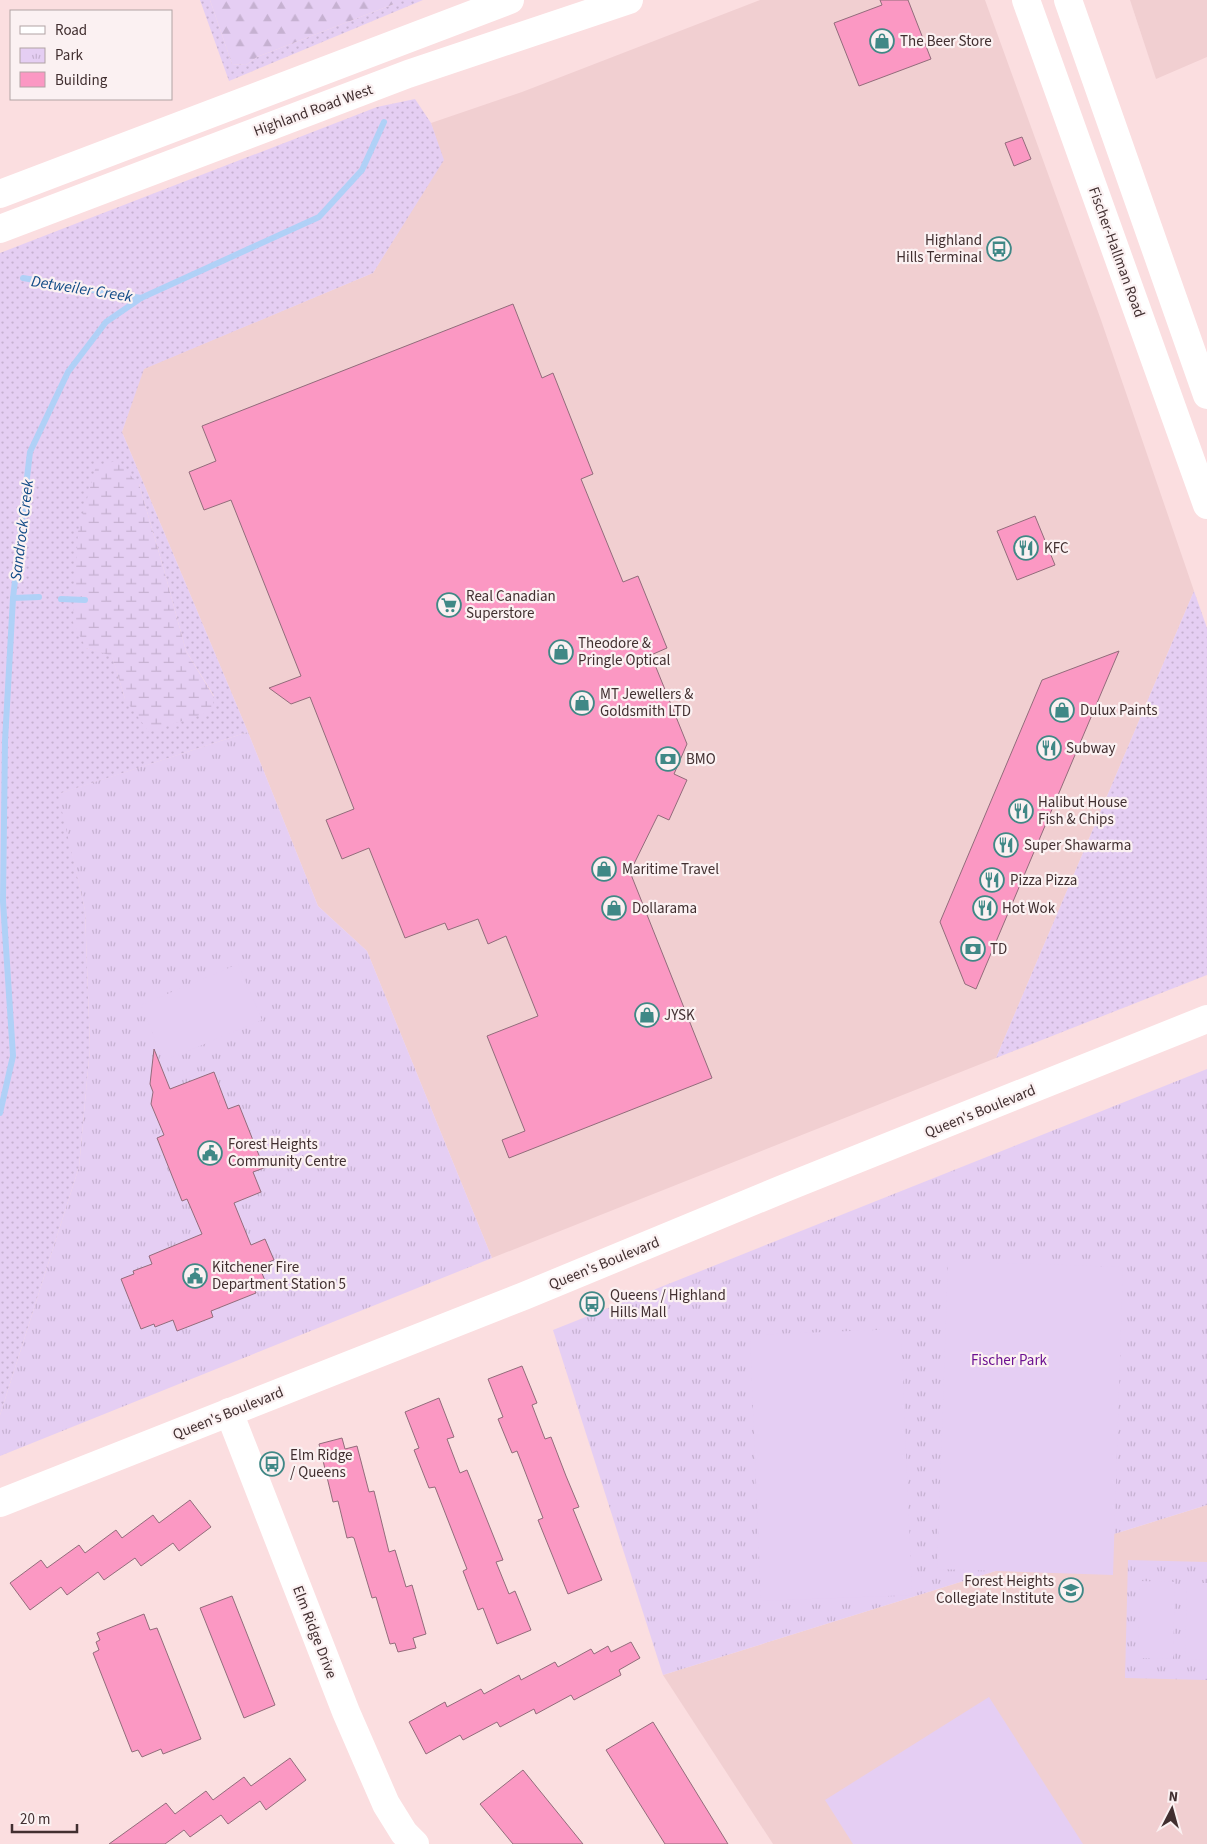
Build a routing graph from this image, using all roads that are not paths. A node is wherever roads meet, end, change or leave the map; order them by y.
1 (510, 0) edge
2 (629, 0) edge
3 (1026, 0) edge
4 (1068, 0) edge
5 (0, 194) edge
6 (0, 229) edge
7 (1207, 395) edge
8 (1207, 505) edge
9 (1207, 1019) edge
10 (229, 1412) junction
11 (0, 1503) edge
12 (414, 1844) edge

1 - 5 main road
2 - 6 main road, Highland Road West
3 - 8 main road, Fischer-Hallman Road
4 - 7 main road
9 - 10 main road, Queen's Boulevard
10 - 11 main road, Queen's Boulevard
10 - 12 main road, Elm Ridge Drive

